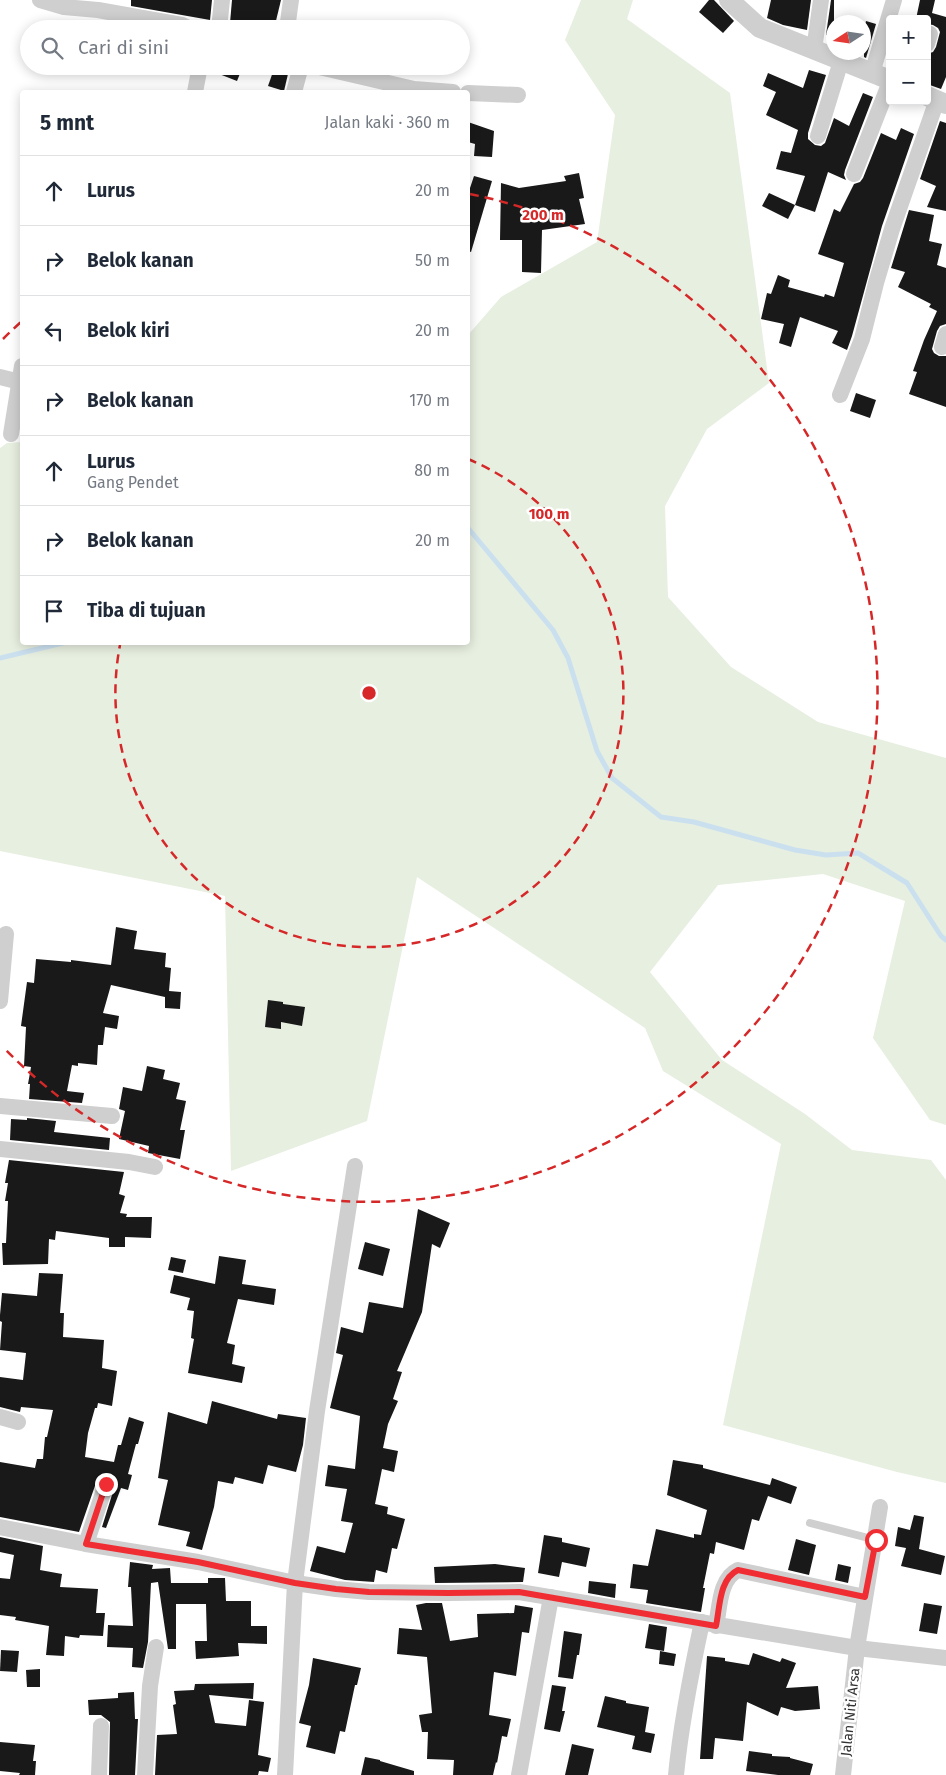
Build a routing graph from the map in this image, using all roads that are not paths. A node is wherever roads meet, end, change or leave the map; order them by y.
1 (40, 0) edge
2 (222, 0) edge
3 (291, 0) edge
4 (729, 0) edge
5 (821, 0) edge
6 (894, 0) edge
7 (154, 20) edge
8 (220, 20) edge
9 (288, 20) edge
10 (814, 50) junction
11 (842, 61) junction
12 (198, 75) edge
13 (298, 75) edge
14 (349, 75) edge
15 (884, 79) edge
16 (401, 89) edge
17 (195, 90) edge
18 (294, 90) edge
19 (427, 90) edge
20 (470, 93) edge
21 (518, 95) dead end
22 (937, 100) edge
23 (818, 136) dead end
24 (854, 174) dead end
25 (20, 374) edge
26 (0, 377) edge
27 (20, 380) edge
28 (840, 395) dead end
29 (11, 434) dead end
30 (6, 934) dead end
31 (0, 1001) edge
32 (0, 1106) edge
33 (112, 1116) dead end
34 (0, 1149) edge
35 (355, 1166) dead end
36 (155, 1167) dead end
37 (0, 1417) edge
38 (18, 1422) dead end
39 (106, 1484) dead end
40 (880, 1507) dead end
41 (810, 1523) dead end
42 (0, 1527) edge
43 (876, 1540) junction
44 (86, 1544) junction
45 (295, 1583) junction
46 (551, 1597) junction
47 (865, 1597) junction
48 (709, 1624) junction
49 (156, 1647) dead end
50 (857, 1648) junction
51 (946, 1658) edge
52 (101, 1726) dead end
53 (99, 1775) edge
54 (145, 1775) edge
55 (285, 1775) edge
56 (519, 1775) edge
57 (676, 1775) edge
58 (843, 1775) edge

1 - 7 street
2 - 8 street
3 - 9 street
4 - 10 street
5 - 10 street
6 - 15 street
10 - 11 street
11 - 15 street
11 - 23 street
12 - 17 street
13 - 18 street
14 - 16 street
15 - 24 street
16 - 19 street
20 - 21 street
22 - 28 street
25 - 26 street
27 - 29 street
30 - 31 street
32 - 33 street
34 - 36 street
35 - 45 street
37 - 38 street
39 - 44 street
40 - 43 street, Jalan Niti Arsa
41 - 43 lane
42 - 44 street
43 - 47 street, Jalan Niti Arsa
44 - 45 street
45 - 46 street
45 - 55 street
46 - 48 street
46 - 56 street
47 - 48 street
47 - 50 street, Jalan Niti Arsa
48 - 50 street
48 - 57 street
49 - 54 street
50 - 51 street
50 - 58 street, Jalan Niti Arsa
52 - 53 street

